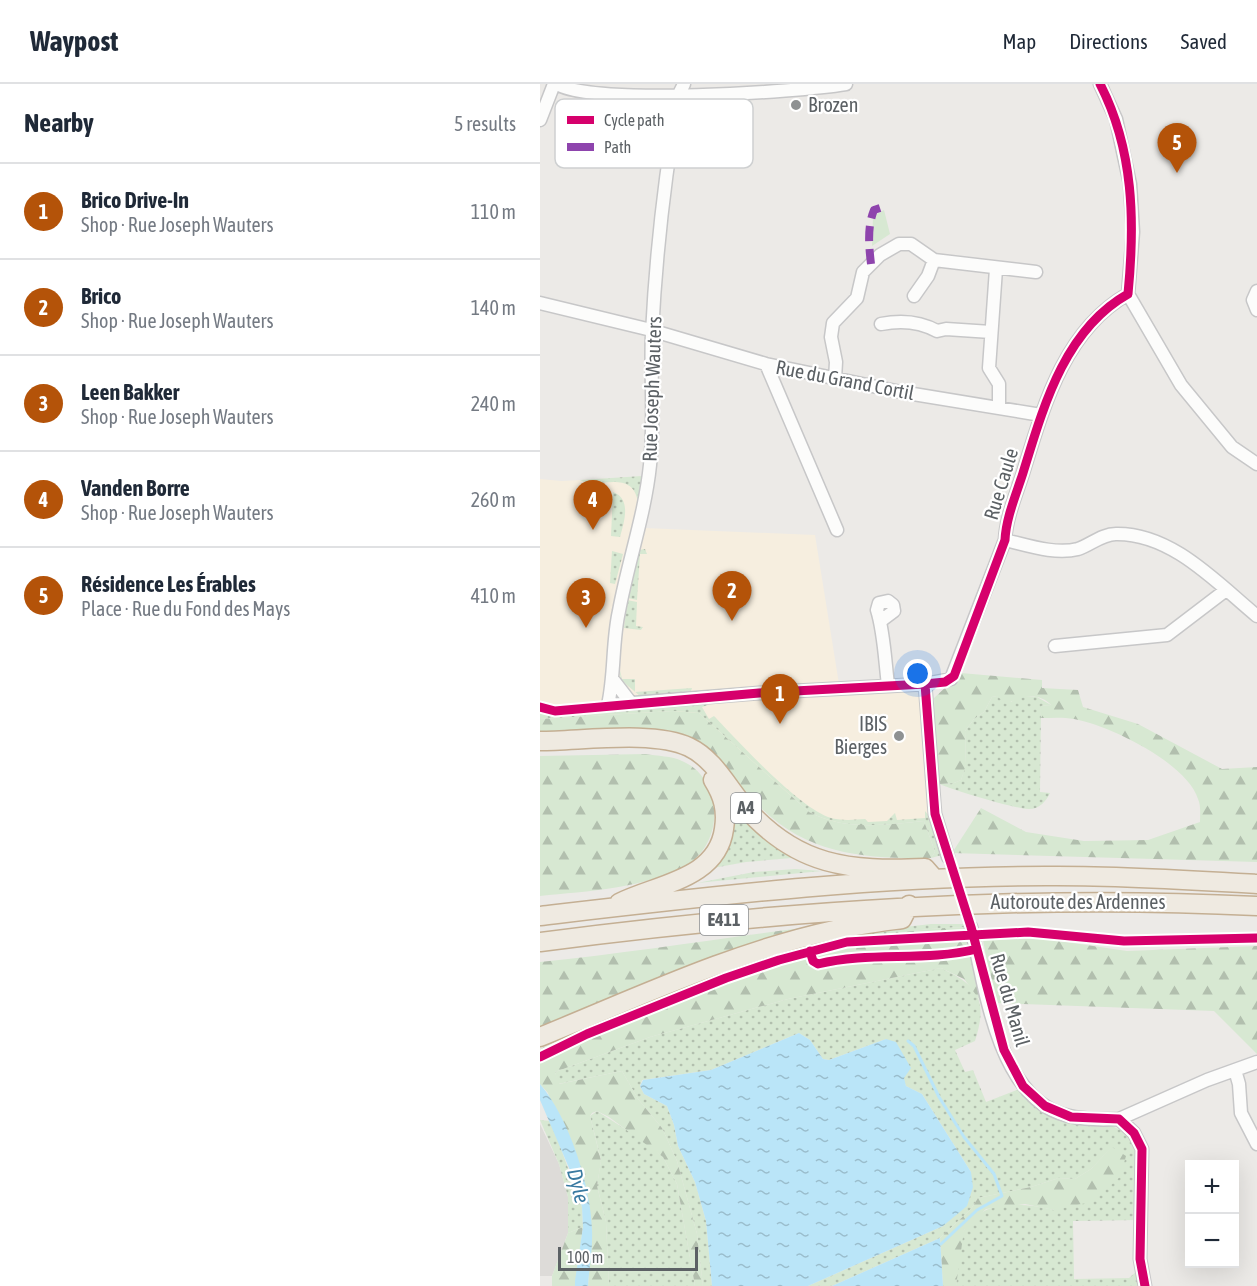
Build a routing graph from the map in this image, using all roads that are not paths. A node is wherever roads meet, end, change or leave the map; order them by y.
1 (556, 84) edge
2 (846, 84) edge
3 (1100, 84) edge
4 (682, 89) edge
5 (540, 120) edge
6 (667, 168) edge
7 (934, 260) junction
8 (996, 269) junction
9 (1036, 272) dead end
10 (1257, 291) edge
11 (1128, 294) junction
12 (914, 296) dead end
13 (542, 300) edge
14 (1257, 310) edge
15 (881, 324) dead end
16 (652, 331) junction
17 (992, 332) junction
18 (766, 364) junction
19 (835, 379) junction
20 (999, 406) junction
21 (1041, 415) junction
22 (1257, 464) edge
23 (837, 530) dead end
24 (1005, 540) junction
25 (1226, 590) junction
26 (1257, 616) edge
27 (882, 620) dead end
28 (1055, 646) dead end
29 (614, 681) junction
30 (925, 684) junction
31 (888, 686) junction
32 (631, 704) junction
33 (540, 741) edge
34 (540, 751) edge
35 (948, 857) tunnel mouth
36 (935, 880) junction
37 (1257, 884) edge
38 (909, 905) junction
39 (1257, 906) edge
40 (609, 908) junction
41 (540, 916) edge
42 (971, 927) tunnel mouth
43 (540, 942) edge
44 (540, 1037) edge
45 (1257, 1062) edge
46 (1235, 1070) junction
47 (1119, 1119) junction
48 (1257, 1144) edge
49 (1145, 1286) edge

1 - 4 street
1 - 5 street
2 - 4 street
3 - 11 street
6 - 16 street, Rue Joseph Wauters
7 - 8 street
7 - 12 street
7 - 19 street
8 - 9 street
8 - 17 street
10 - 14 street
11 - 21 street, Rue Caule
11 - 22 street
13 - 16 street, Rue du Grand Cortil
15 - 17 street
16 - 18 street, Rue du Grand Cortil
16 - 29 street, Rue Joseph Wauters
17 - 20 street
18 - 19 street, Rue du Grand Cortil
18 - 23 street
19 - 20 street, Rue du Grand Cortil
20 - 21 street, Rue du Grand Cortil
21 - 24 street, Rue Caule
24 - 25 street
24 - 30 street, Rue Caule
25 - 26 street
25 - 28 street
27 - 31 street
29 - 32 street
29 - 32 street, Rue Joseph Wauters
30 - 31 street, Rue Joseph Wauters
30 - 35 street
31 - 32 street, Rue Joseph Wauters
33 - 36 highway, A4
34 - 40 highway, A4
36 - 37 highway, Autoroute des Ardennes / E411
36 - 40 highway, Autoroute des Ardennes / E411
38 - 39 highway, Autoroute des Ardennes / E411
38 - 43 highway, Autoroute des Ardennes / E411
38 - 44 highway
40 - 41 highway, Autoroute des Ardennes / E411
42 - 47 street, Rue du Manil
45 - 46 street
46 - 47 street
46 - 48 street
47 - 49 street

